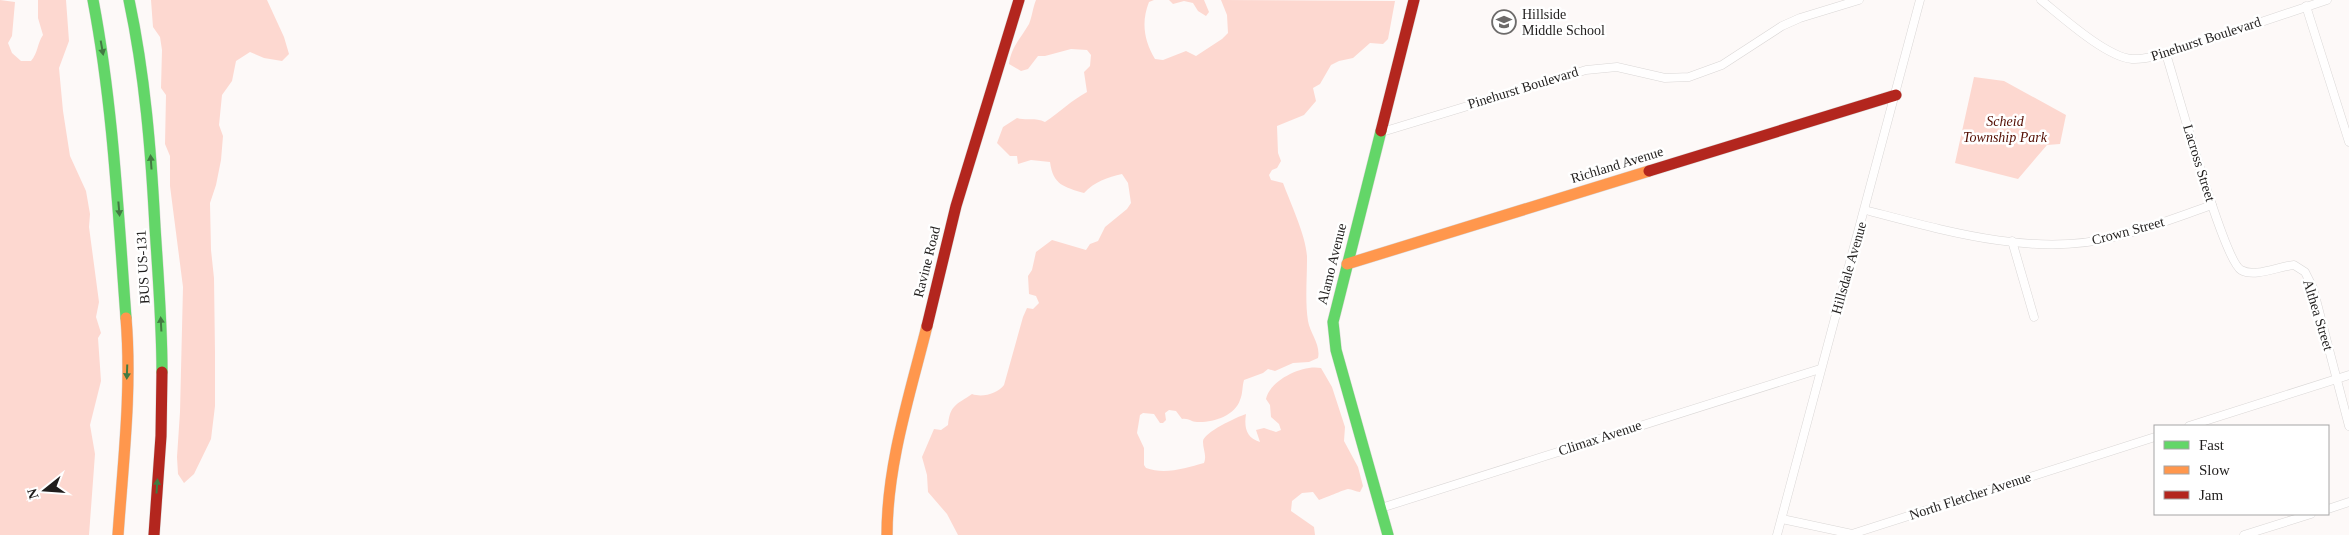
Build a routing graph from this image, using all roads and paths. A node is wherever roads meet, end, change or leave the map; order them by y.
1 (93, 0) edge
2 (129, 0) edge
3 (1019, 0) edge
4 (1414, 0) edge
5 (1859, 0) edge
6 (1920, 0) edge
7 (2041, 0) edge
8 (2327, 0) edge
9 (2306, 6) junction
10 (2166, 54) junction
11 (1896, 95) junction
12 (1382, 132) junction
13 (2349, 142) edge
14 (2212, 206) junction
15 (1865, 210) junction
16 (2012, 241) junction
17 (1347, 264) junction
18 (2239, 269) joint
19 (2034, 318) dead end
20 (1820, 369) junction
21 (2349, 375) edge
22 (2337, 379) junction
23 (2192, 425) edge
24 (2349, 426) edge
25 (2154, 437) edge
26 (2349, 502) edge
27 (1381, 508) junction
28 (2329, 508) edge
29 (2308, 515) edge
30 (1782, 519) junction
31 (1852, 534) edge
32 (118, 535) edge
33 (154, 535) edge
34 (887, 535) edge
35 (1388, 535) edge
36 (1777, 535) edge
37 (2244, 535) edge

1 -> 32 main road, BUS US-131
33 -> 2 main road, BUS US-131
3 - 34 main road, Ravine Road
4 - 12 main road, Alamo Avenue
5 - 12 street, Pinehurst Boulevard
6 - 11 street, Hillsdale Avenue
7 - 10 street, Pinehurst Boulevard
8 - 9 street, Pinehurst Boulevard
9 - 10 street, Pinehurst Boulevard
9 - 13 street
10 - 14 street, Lacross Street
11 - 15 street, Hillsdale Avenue
11 - 17 main road, Richland Avenue
12 - 17 main road, Alamo Avenue
14 - 16 street, Crown Street
14 - 18 street, Lacross Street
15 - 16 street, Crown Street
15 - 20 street, Hillsdale Avenue
16 - 19 street
17 - 27 main road, Alamo Avenue
18 - 22 street, Althea Street
20 - 27 street, Climax Avenue
20 - 30 street, Hillsdale Avenue
21 - 22 street
22 - 23 street
22 - 24 street, Althea Street
25 - 31 street, North Fletcher Avenue
26 - 28 street
27 - 35 main road, Alamo Avenue
29 - 37 street
30 - 31 street, North Fletcher Avenue
30 - 36 street, Hillsdale Avenue

